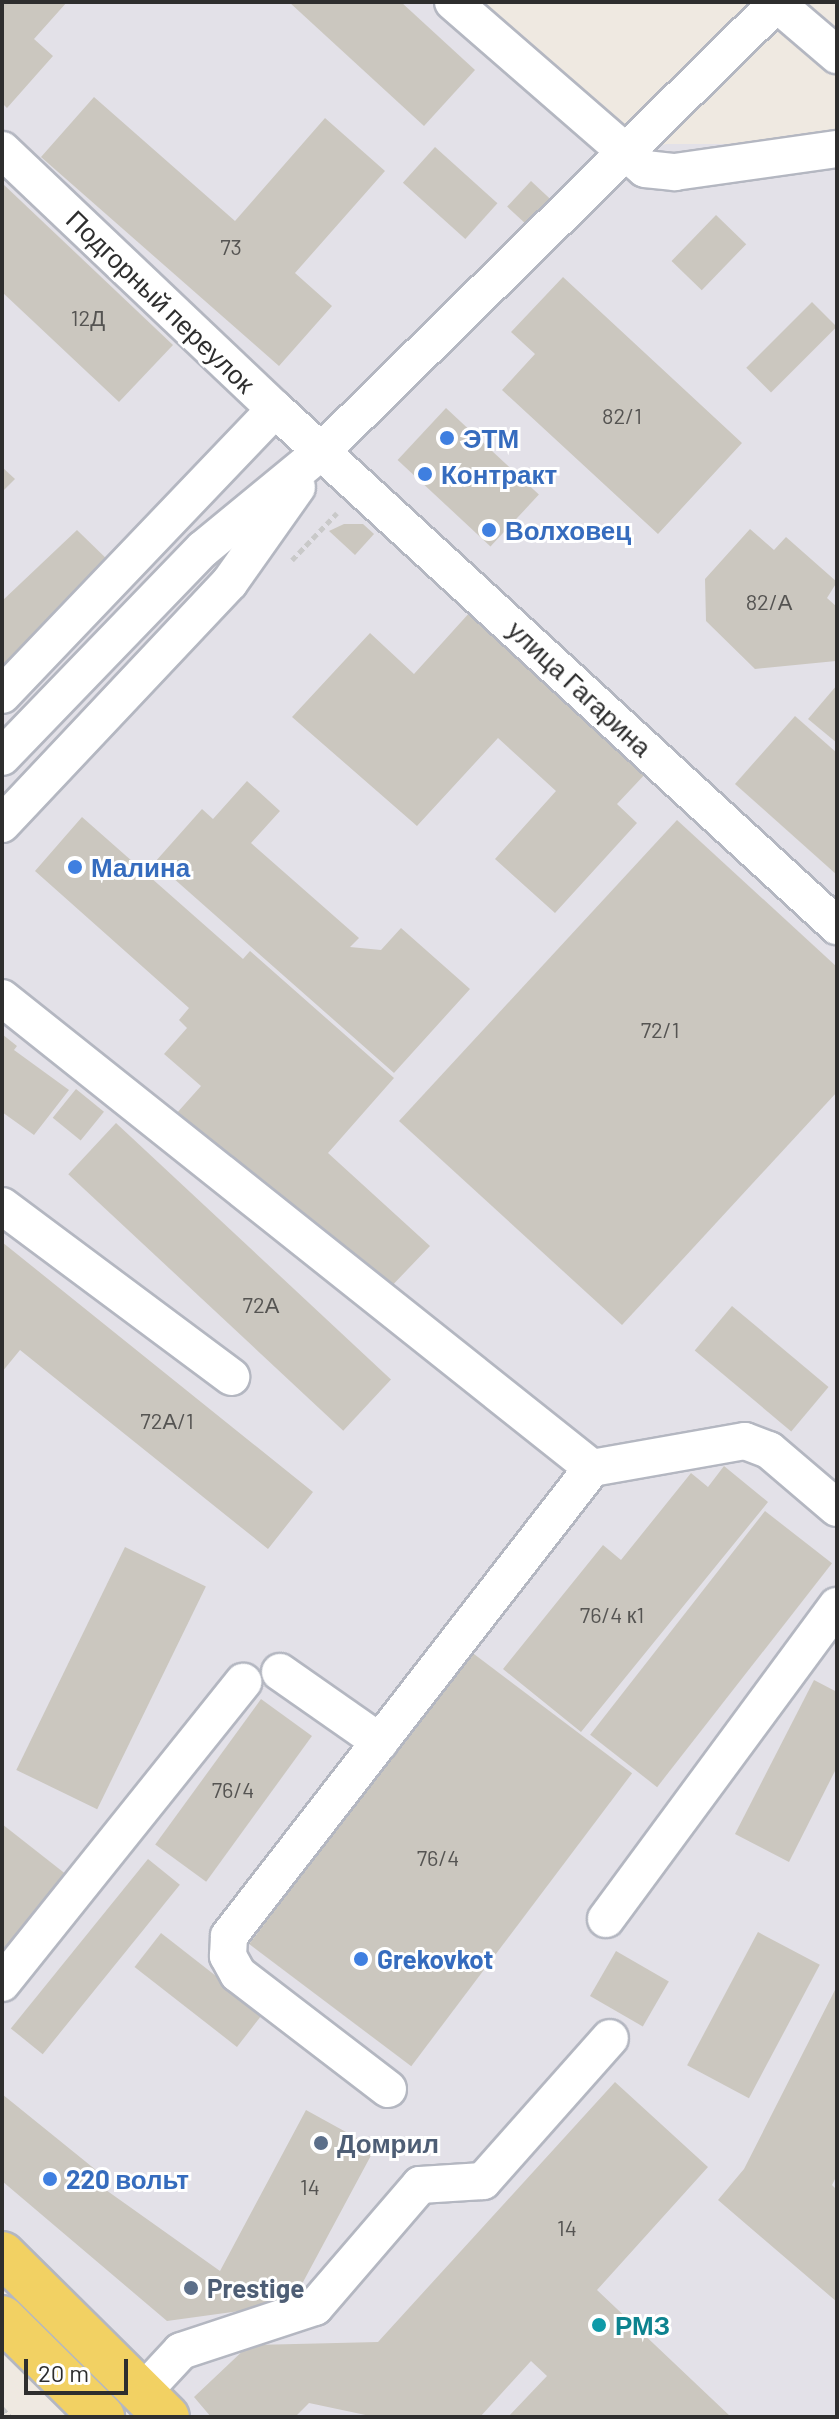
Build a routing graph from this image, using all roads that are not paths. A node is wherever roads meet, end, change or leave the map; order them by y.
1 (453, 2) edge
2 (776, 3) edge
3 (837, 55) edge
4 (837, 149) edge
5 (2, 150) edge
6 (626, 152) junction
7 (275, 409) junction
8 (323, 450) junction
9 (2, 695) edge
10 (2, 757) edge
11 (2, 824) edge
12 (837, 926) edge
13 (2, 998) edge
14 (2, 1206) edge
15 (231, 1377) dead end
16 (592, 1468) junction
17 (837, 1508) edge
18 (837, 1606) edge
19 (280, 1672) dead end
20 (243, 1682) dead end
21 (380, 1742) junction
22 (606, 1919) dead end
23 (2, 1983) edge
24 (610, 2038) dead end
25 (388, 2089) dead end
26 (2, 2254) edge
27 (2, 2318) edge
28 (154, 2405) edge
29 (100, 2416) edge

1 - 6 street
2 - 3 street
2 - 6 street
4 - 6 street
5 - 7 street, Подгорный переулок
6 - 8 street
7 - 8 street, Подгорный переулок
7 - 9 street
8 - 10 street
8 - 11 street
8 - 12 street, улица Гагарина
13 - 16 street
14 - 15 street
16 - 17 street
16 - 21 street
18 - 22 street
19 - 21 street
20 - 23 street
21 - 25 street
24 - 28 street
26 - 28 main road
27 - 29 main road

